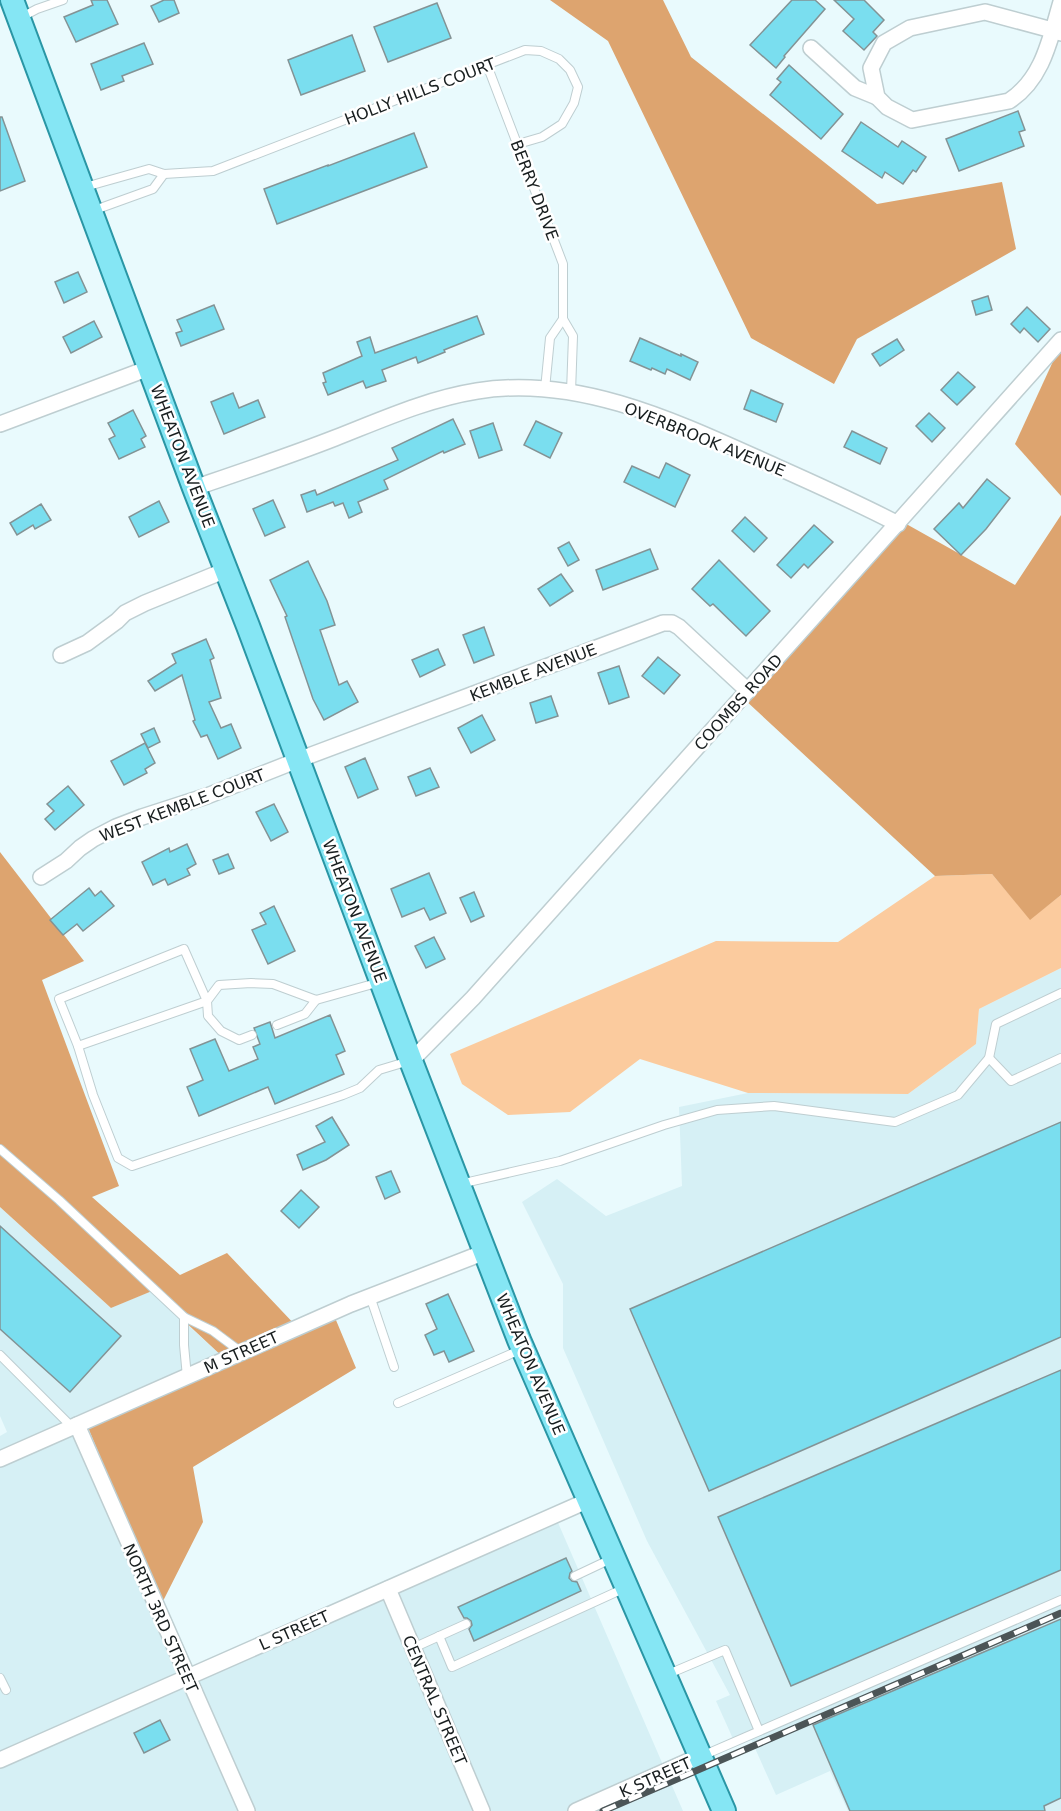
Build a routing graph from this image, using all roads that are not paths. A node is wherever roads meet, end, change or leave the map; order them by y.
1 (63, 0) edge
2 (1061, 2) edge
3 (15, 10) edge
4 (1057, 31) edge
5 (811, 48) dead end
6 (487, 65) junction
7 (877, 97) junction
8 (518, 144) junction
9 (164, 174) junction
10 (82, 188) junction
11 (91, 212) junction
12 (563, 319) junction
13 (1061, 340) edge
14 (149, 368) junction
15 (545, 389) junction
16 (571, 392) junction
17 (0, 424) edge
18 (194, 488) junction
19 (898, 524) junction
20 (226, 570) junction
21 (61, 655) dead end
22 (748, 692) junction
23 (298, 760) junction
24 (42, 877) dead end
25 (381, 981) junction
26 (1061, 993) edge
27 (316, 1000) junction
28 (207, 1001) junction
29 (277, 1025) dead end
30 (252, 1035) dead end
31 (78, 1046) junction
32 (989, 1058) junction
33 (1061, 1058) edge
34 (411, 1061) junction
35 (0, 1149) edge
36 (459, 1184) junction
37 (485, 1252) junction
38 (370, 1296) junction
39 (184, 1317) junction
40 (523, 1349) junction
41 (241, 1352) junction
42 (0, 1354) edge
43 (394, 1367) dead end
44 (187, 1377) junction
45 (398, 1403) dead end
46 (74, 1426) junction
47 (0, 1459) edge
48 (589, 1500) junction
49 (614, 1558) junction
50 (575, 1576) dead end
51 (627, 1588) junction
52 (388, 1589) junction
53 (1061, 1600) edge
54 (466, 1624) dead end
55 (440, 1636) junction
56 (413, 1648) junction
57 (665, 1675) junction
58 (187, 1677) junction
59 (0, 1678) edge
60 (6, 1690) dead end
61 (759, 1731) junction
62 (700, 1756) junction
63 (0, 1760) edge
64 (247, 1811) edge
65 (482, 1811) edge
66 (576, 1811) edge
67 (724, 1811) edge

1 - 3 lane
2 - 4 street
3 - 10 main road, WHEATON AVENUE
4 - 7 street
4 - 7 street
5 - 7 street
6 - 8 lane, BERRY DRIVE
6 - 8 lane, HOLLY HILLS COURT
6 - 9 lane, HOLLY HILLS COURT
8 - 12 lane, BERRY DRIVE
9 - 10 lane, HOLLY HILLS COURT
9 - 11 lane
10 - 11 main road, WHEATON AVENUE
11 - 14 main road, WHEATON AVENUE
12 - 15 lane, BERRY DRIVE
12 - 16 lane, BERRY DRIVE
13 - 19 street, COOMBS ROAD
14 - 17 street
14 - 18 main road, WHEATON AVENUE
15 - 16 street, OVERBROOK AVENUE
15 - 18 street, OVERBROOK AVENUE
16 - 19 street, OVERBROOK AVENUE
18 - 20 main road, WHEATON AVENUE
19 - 22 street, COOMBS ROAD
20 - 21 street
20 - 23 main road, WHEATON AVENUE
22 - 23 street, KEMBLE AVENUE
22 - 34 street, COOMBS ROAD
23 - 24 street, WEST KEMBLE COURT
23 - 25 main road, WHEATON AVENUE
25 - 27 lane
25 - 34 main road, WHEATON AVENUE
26 - 32 lane
27 - 28 lane
27 - 29 lane
28 - 30 lane
28 - 31 lane
28 - 31 lane
31 - 34 lane
32 - 33 lane
32 - 36 lane
34 - 36 main road, WHEATON AVENUE
35 - 39 lane
36 - 37 main road, WHEATON AVENUE
37 - 38 street, M STREET
37 - 40 main road, WHEATON AVENUE
38 - 41 street, M STREET
38 - 43 lane
39 - 41 lane
39 - 44 lane
40 - 45 lane
40 - 48 main road, WHEATON AVENUE
41 - 44 street, M STREET
42 - 46 lane
44 - 46 street, M STREET
46 - 47 street, M STREET
46 - 58 street, NORTH 3RD STREET
48 - 49 main road, WHEATON AVENUE
48 - 52 street, L STREET
49 - 50 lane
49 - 51 main road, WHEATON AVENUE
51 - 55 lane
51 - 57 main road, WHEATON AVENUE
52 - 56 street, CENTRAL STREET
52 - 58 street, L STREET
53 - 61 lane
54 - 55 lane
55 - 56 lane
56 - 65 street, CENTRAL STREET
57 - 61 lane
57 - 62 main road, WHEATON AVENUE
58 - 63 street, L STREET
58 - 64 street, NORTH 3RD STREET
59 - 60 lane
61 - 62 lane
62 - 66 street, K STREET
62 - 67 main road, WHEATON AVENUE

